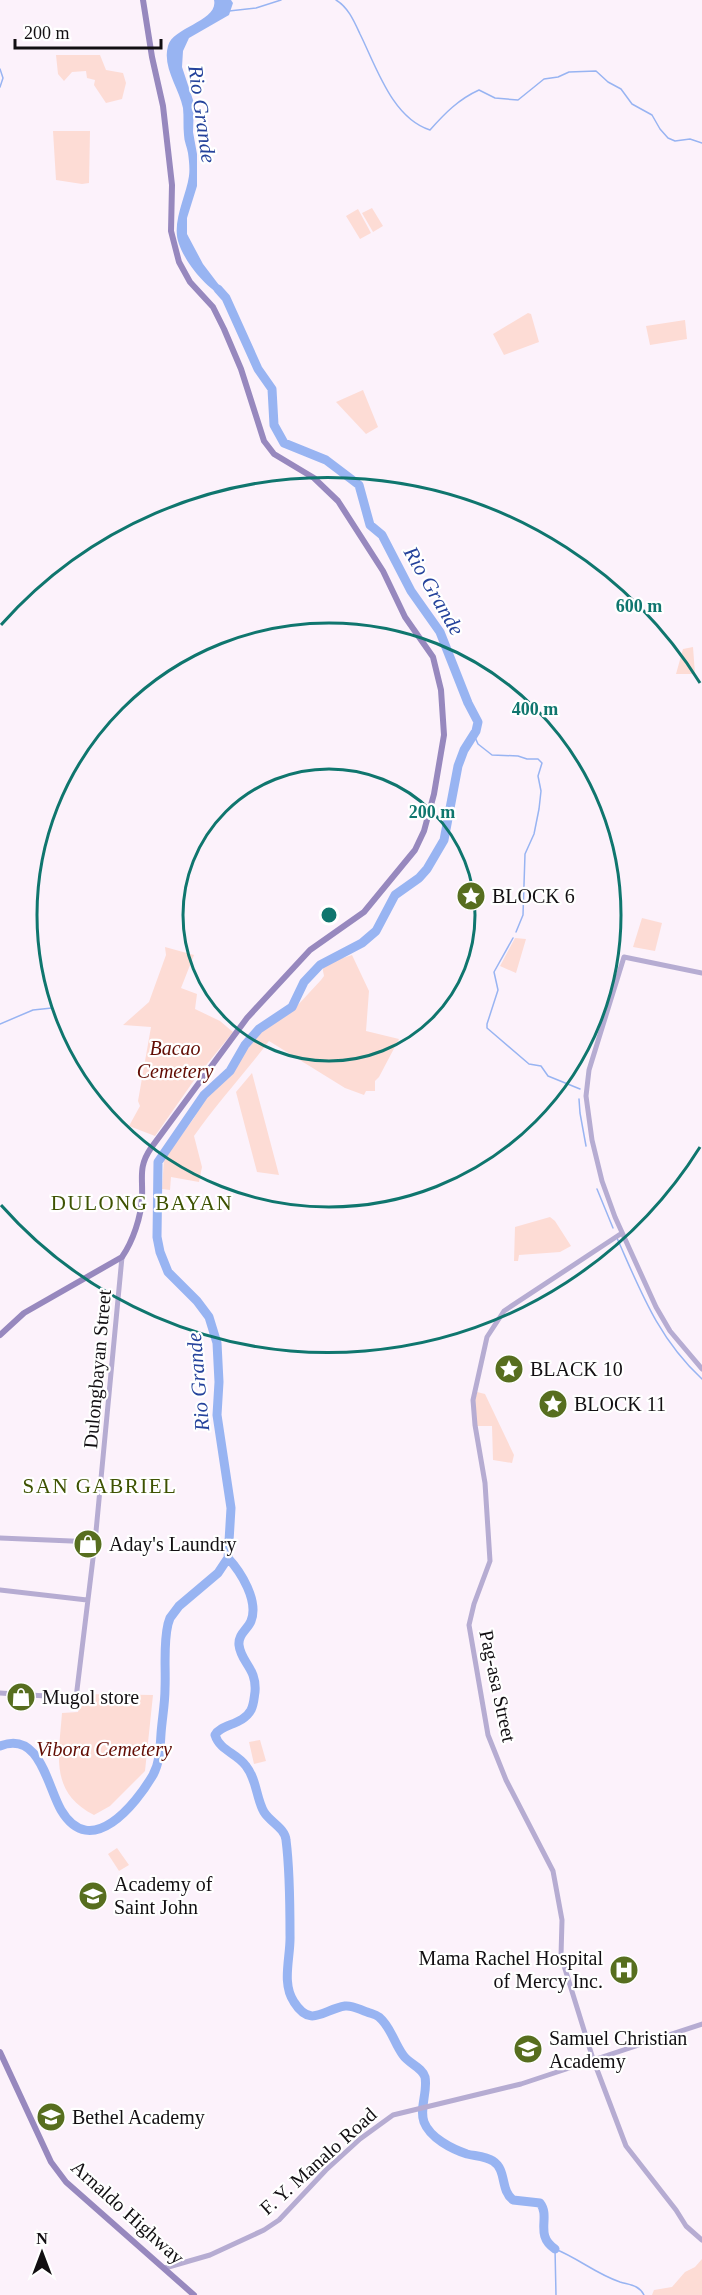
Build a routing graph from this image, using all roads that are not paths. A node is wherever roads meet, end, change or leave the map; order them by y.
1 (143, 0) edge
2 (702, 974) edge
3 (622, 1233) junction
4 (122, 1257) junction
5 (0, 1335) edge
6 (702, 1369) edge
7 (0, 1538) edge
8 (95, 1542) junction
9 (0, 1590) edge
10 (87, 1600) junction
11 (0, 1693) edge
12 (702, 2024) edge
13 (0, 2052) edge
14 (593, 2059) junction
15 (702, 2240) edge
16 (165, 2268) junction
17 (194, 2295) edge

1 - 4 main road
2 - 3 street
3 - 6 street
3 - 14 street, Pag-asa Street
4 - 5 main road
4 - 8 street, Dulongbayan Street
7 - 8 street
8 - 10 street, Dulongbayan Street
9 - 10 street
10 - 11 street, Dulongbayan Street
12 - 14 street, F. Y. Manalo Road
13 - 16 main road, Arnaldo Highway
14 - 15 street, Pag-asa Street
14 - 16 street, F. Y. Manalo Road
16 - 17 main road, Arnaldo Highway

